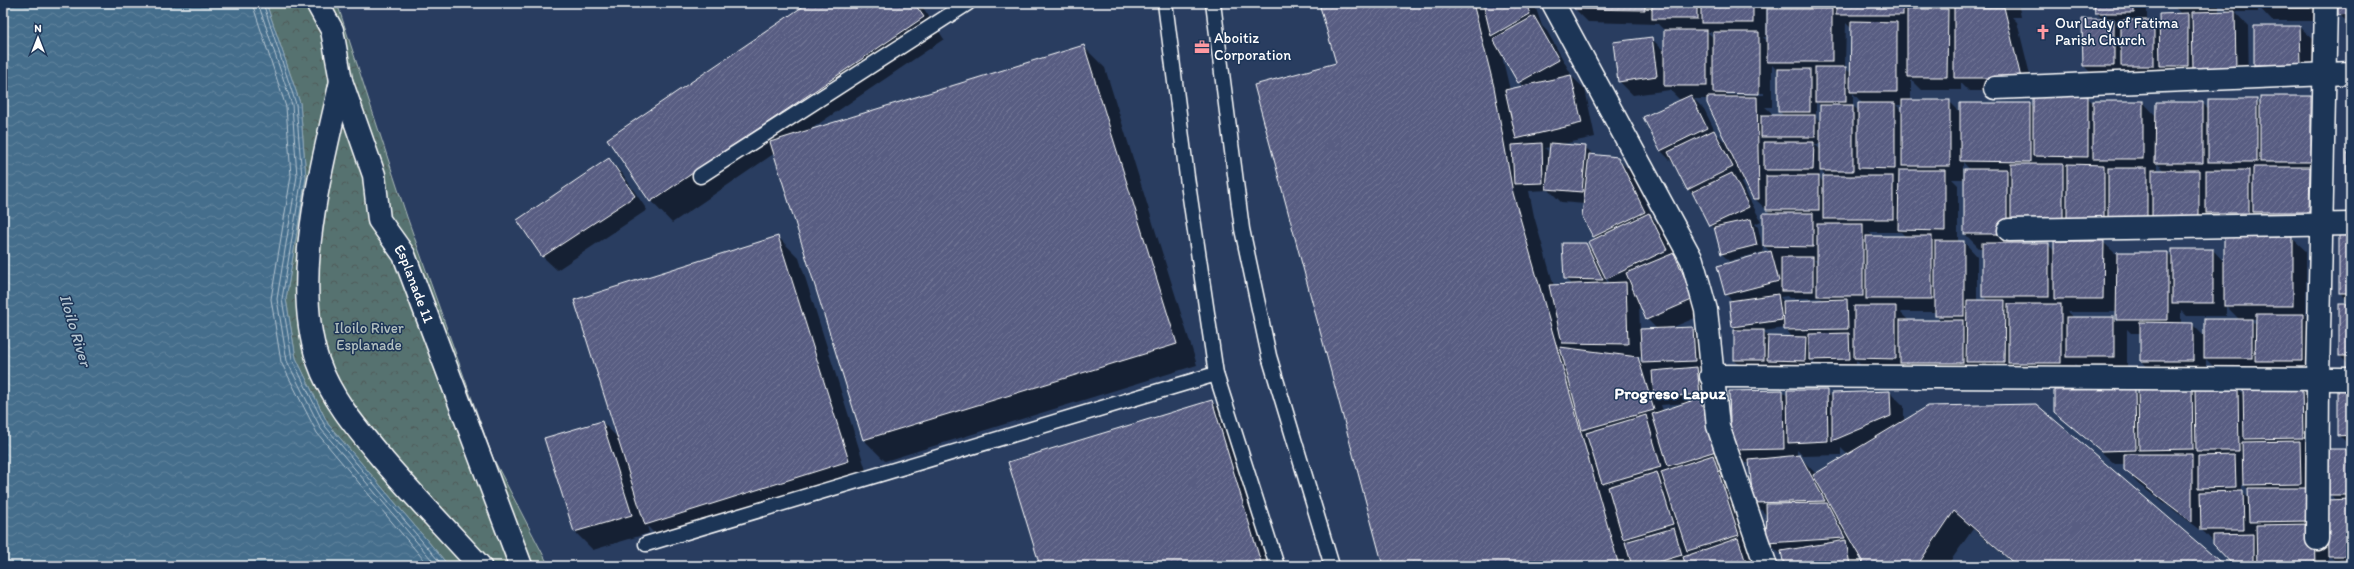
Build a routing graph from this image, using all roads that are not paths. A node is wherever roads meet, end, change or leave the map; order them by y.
1 (317, 3) edge
2 (968, 3) edge
3 (1165, 3) edge
4 (1213, 3) edge
5 (1552, 3) edge
6 (2326, 3) edge
7 (2324, 73) junction
8 (2351, 73) edge
9 (341, 81) junction
10 (1995, 88) dead end
11 (700, 176) dead end
12 (2322, 223) junction
13 (2351, 224) edge
14 (2009, 230) dead end
15 (1216, 374) junction
16 (1711, 376) junction
17 (2318, 379) junction
18 (2351, 379) edge
19 (2317, 539) dead end
20 (646, 544) dead end
21 (480, 566) edge
22 (521, 566) edge
23 (1278, 566) edge
24 (1332, 566) edge
25 (1766, 566) edge

1 - 9 street, Esplanade 11
2 - 11 lane
3 - 15 lane
4 - 24 lane
5 - 16 street
6 - 7 street
7 - 8 street
7 - 10 street
7 - 12 street
9 - 21 street
9 - 22 street, Esplanade 11
12 - 13 street
12 - 14 street
12 - 17 street
15 - 20 lane
15 - 23 lane
16 - 17 street
16 - 25 street
17 - 18 street
17 - 19 street

